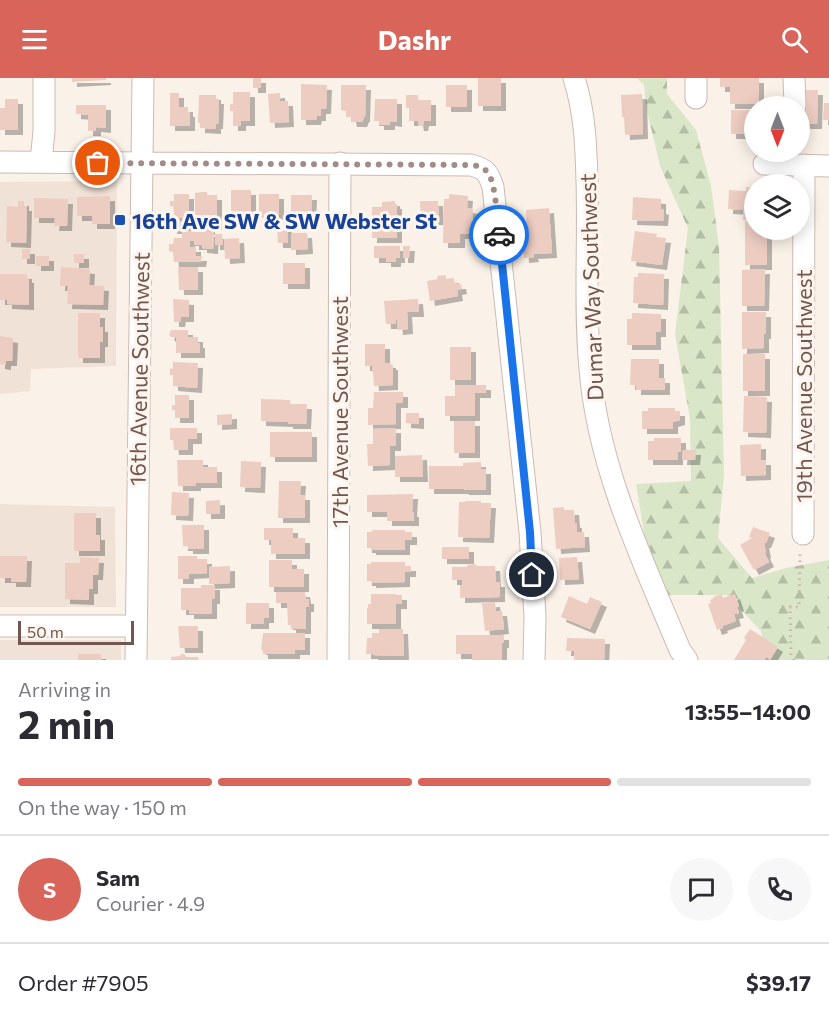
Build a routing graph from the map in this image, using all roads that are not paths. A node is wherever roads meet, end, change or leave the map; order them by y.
1 (44, 78) edge
2 (143, 78) edge
3 (574, 78) edge
4 (794, 78) edge
5 (795, 96) edge
6 (0, 162) edge
7 (41, 162) junction
8 (787, 162) edge
9 (799, 162) edge
10 (805, 162) edge
11 (142, 163) junction
12 (340, 163) junction
13 (764, 164) dead end
14 (829, 166) edge
15 (802, 534) dead end
16 (0, 626) edge
17 (136, 627) junction
18 (136, 660) edge
19 (338, 660) edge
20 (534, 660) edge
21 (687, 660) edge

1 - 7 street
2 - 11 street, 16th Avenue Southwest
3 - 21 street, Dumar Way Southwest
4 - 5 street
6 - 7 street
7 - 11 street
8 - 13 street
9 - 15 street, 19th Avenue Southwest
10 - 14 street
11 - 12 street
11 - 17 street, 16th Avenue Southwest
12 - 19 street, 17th Avenue Southwest
12 - 20 street
16 - 17 street
17 - 18 street, 16th Avenue Southwest

